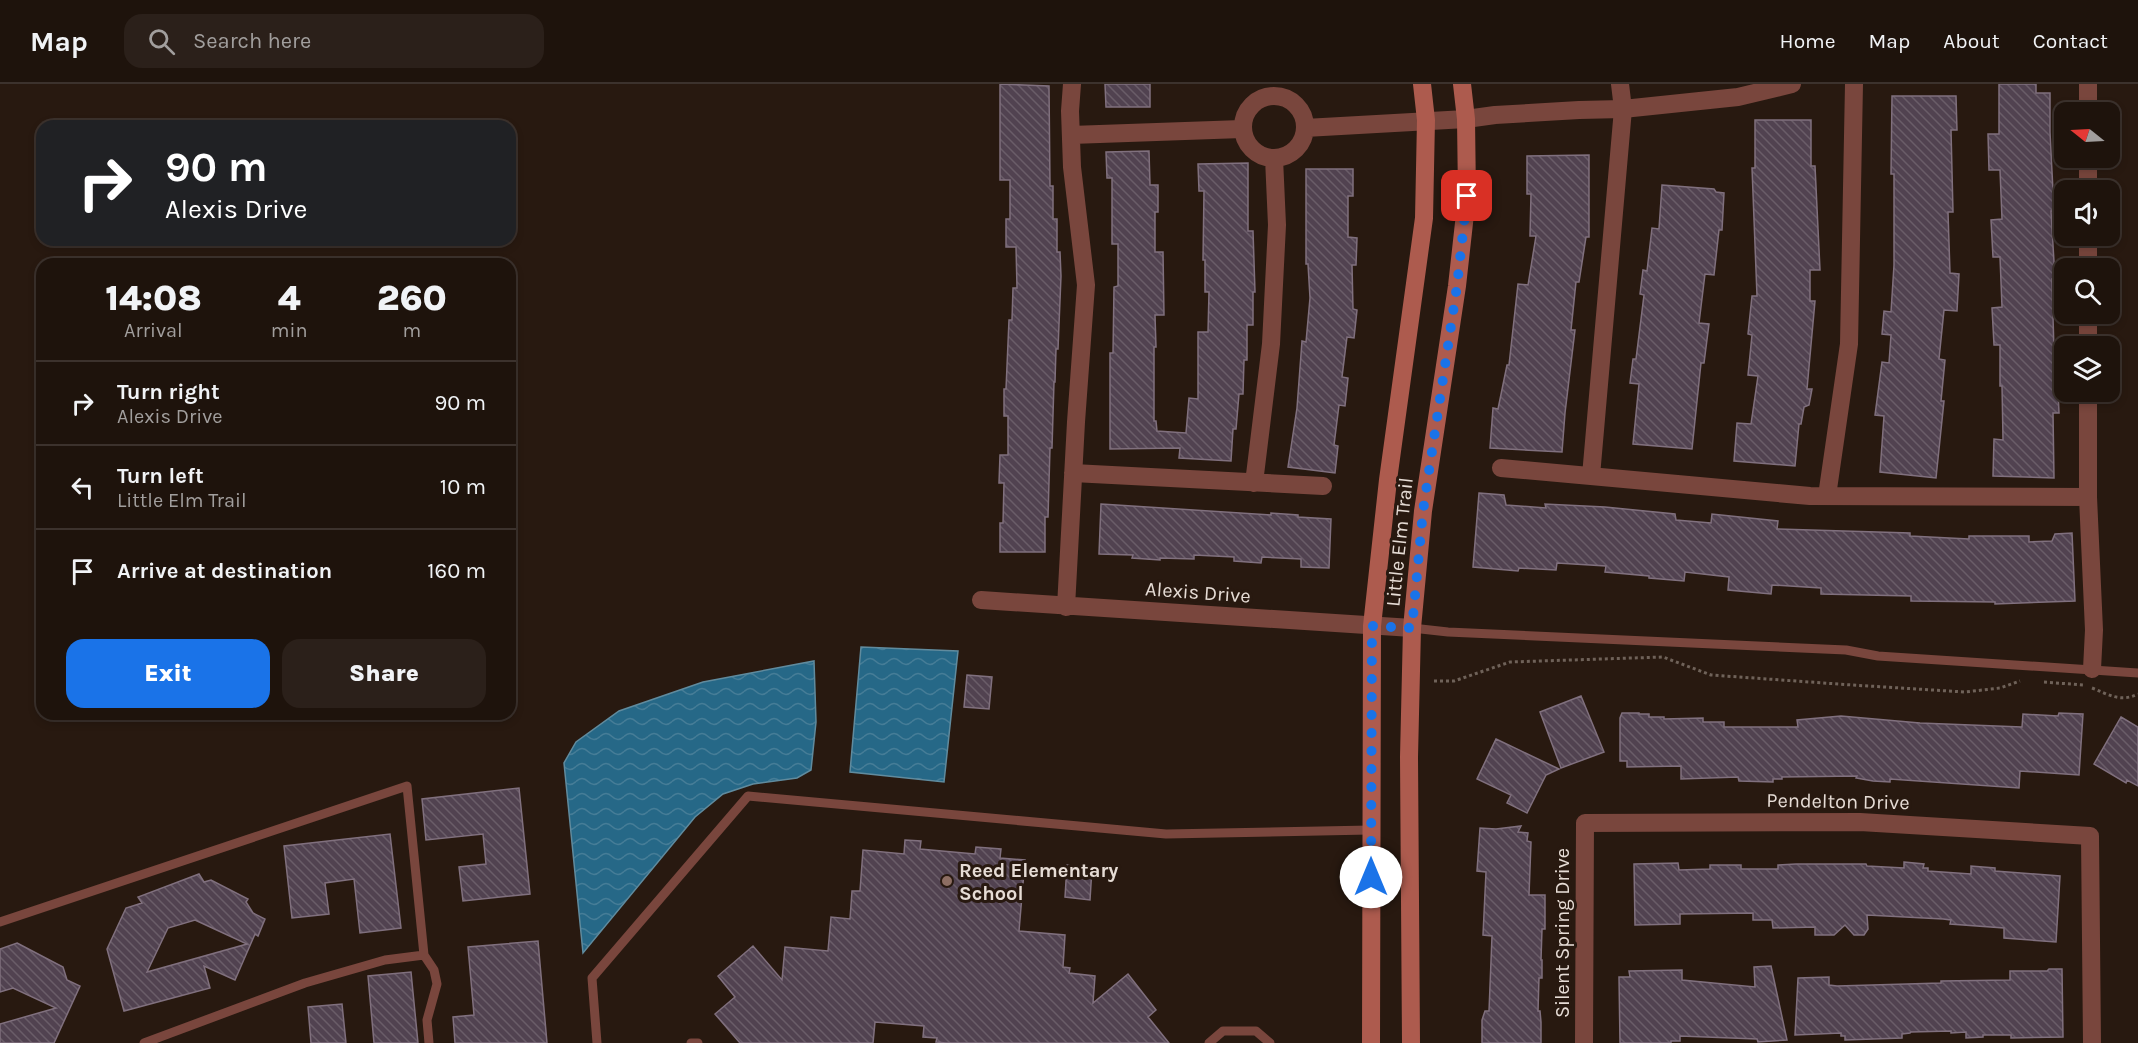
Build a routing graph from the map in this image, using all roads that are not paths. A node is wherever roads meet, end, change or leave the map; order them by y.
1 (1072, 84) edge
2 (1422, 84) edge
3 (1462, 84) edge
4 (1620, 84) edge
5 (1792, 84) edge
6 (1854, 84) edge
7 (2088, 84) edge
8 (1270, 90) edge
9 (2088, 102) edge
10 (1623, 109) junction
11 (1466, 119) junction
12 (1426, 120) junction
13 (1305, 128) junction
14 (1242, 129) junction
15 (1071, 135) junction
16 (1274, 158) junction
17 (2088, 402) edge
18 (1501, 468) dead end
19 (1073, 473) junction
20 (1591, 476) junction
21 (1254, 483) junction
22 (1323, 486) dead end
23 (1827, 496) junction
24 (2088, 497) junction
25 (981, 600) dead end
26 (1066, 607) junction
27 (1372, 626) junction
28 (1412, 628) junction
29 (2092, 669) junction
30 (2138, 673) edge
31 (1585, 823) joint
32 (1370, 830) junction
33 (0, 922) edge
34 (424, 955) junction
35 (150, 1042) edge
36 (429, 1043) edge
37 (597, 1043) edge
38 (691, 1043) edge
39 (698, 1043) edge
40 (1209, 1043) edge
41 (1270, 1043) edge
42 (1371, 1043) edge
43 (1411, 1043) edge
44 (1584, 1043) edge
45 (2092, 1043) edge

1 - 15 street
2 - 12 street, Little Elm Trail
3 - 11 street, Little Elm Trail
4 - 10 street
5 - 10 street
6 - 23 street
7 - 9 street
8 - 13 street
8 - 14 street
10 - 11 street
10 - 20 street
11 - 12 street
11 - 28 street, Little Elm Trail
12 - 13 street
12 - 27 street, Little Elm Trail
13 - 16 street
14 - 15 street
14 - 16 street
15 - 19 street
16 - 21 street
17 - 24 street
18 - 20 street
19 - 21 street
19 - 26 street
20 - 23 street
21 - 22 street
23 - 24 street
24 - 29 street
25 - 26 street, Alexis Drive
26 - 27 street, Alexis Drive
27 - 28 street, Alexis Drive
27 - 32 street, Little Elm Trail
28 - 29 lane
28 - 43 street, Little Elm Trail
29 - 30 lane
31 - 44 street, Silent Spring Drive
31 - 45 street, Pendelton Drive
32 - 37 lane
32 - 42 street, Little Elm Trail
33 - 34 lane
34 - 35 lane
34 - 36 lane
38 - 39 lane
40 - 41 lane

